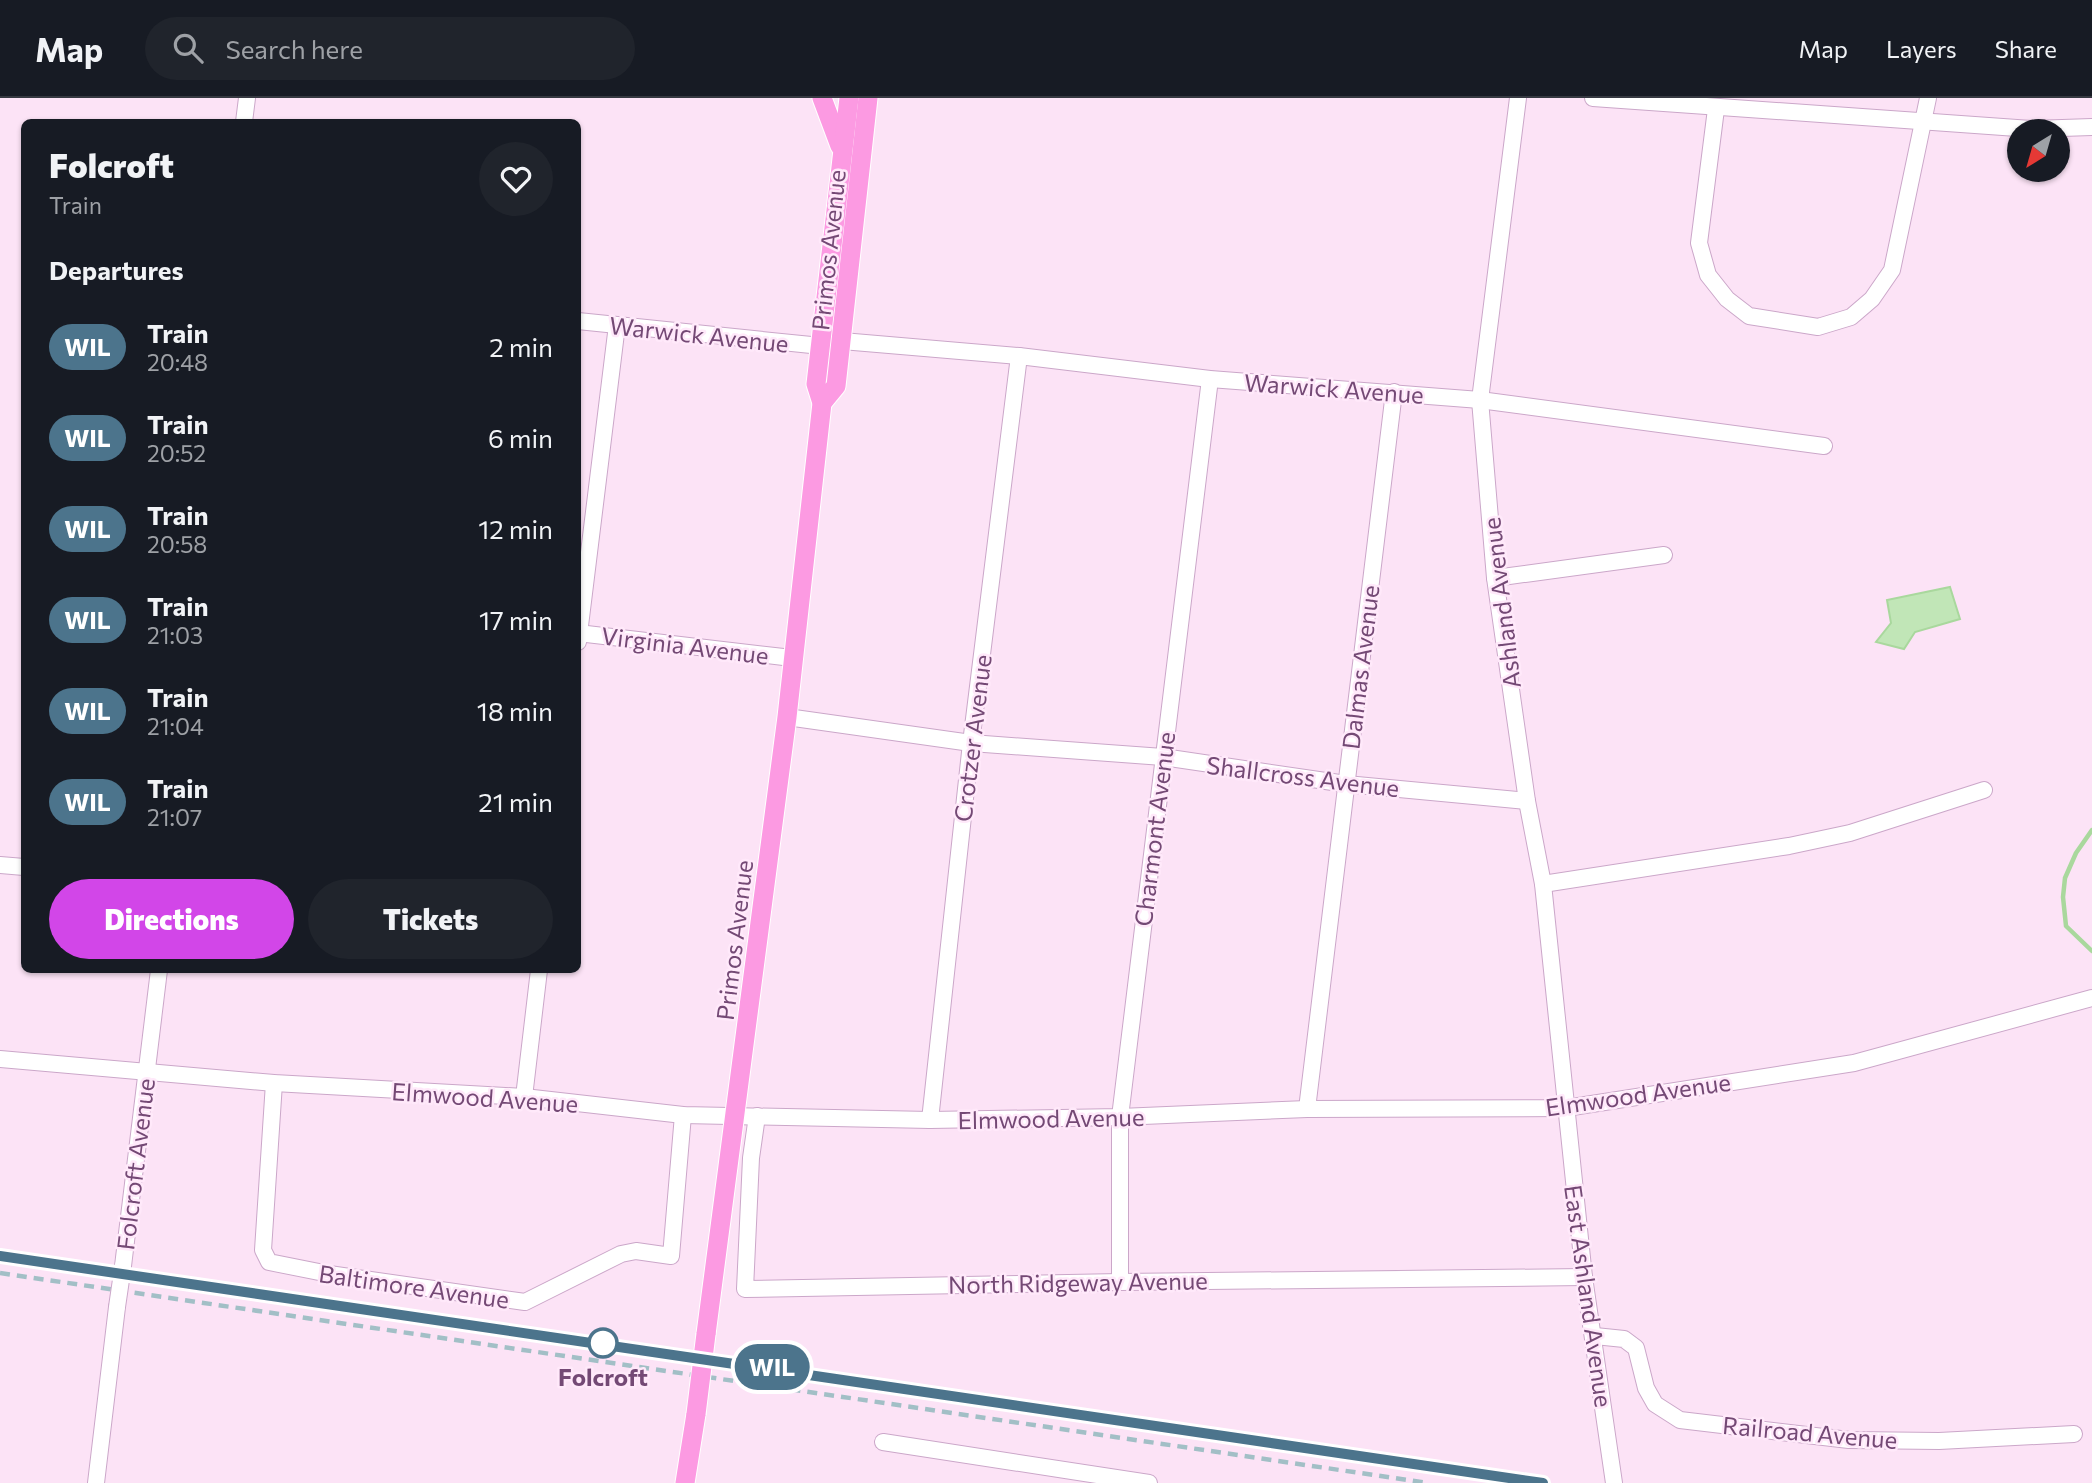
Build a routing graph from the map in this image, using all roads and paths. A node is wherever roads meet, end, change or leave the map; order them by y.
1 (247, 98) edge
2 (822, 98) edge
3 (849, 98) edge
4 (868, 98) edge
5 (880, 98) edge
6 (1518, 98) edge
7 (1593, 98) edge
8 (1928, 98) edge
9 (1716, 109) junction
10 (244, 119) edge
11 (1924, 121) junction
12 (2092, 127) edge
13 (843, 156) junction
14 (863, 158) junction
15 (581, 321) edge
16 (617, 325) junction
17 (842, 341) junction
18 (821, 346) junction
19 (1019, 356) junction
20 (1210, 379) junction
21 (1394, 392) junction
22 (1480, 400) junction
23 (822, 403) junction
24 (1824, 446) dead end
25 (1664, 555) dead end
26 (1495, 578) junction
27 (581, 612) edge
28 (581, 636) edge
29 (792, 658) junction
30 (787, 717) junction
31 (971, 743) junction
32 (1163, 757) junction
33 (1346, 784) junction
34 (1984, 790) dead end
35 (1527, 801) junction
36 (0, 865) edge
37 (21, 867) edge
38 (1543, 884) junction
39 (159, 973) edge
40 (539, 973) edge
41 (2092, 998) edge
42 (0, 1059) edge
43 (146, 1073) junction
44 (274, 1083) junction
45 (524, 1097) junction
46 (1566, 1108) junction
47 (1307, 1110) junction
48 (683, 1115) junction
49 (736, 1115) junction
50 (757, 1116) junction
51 (1120, 1118) junction
52 (930, 1121) junction
53 (1584, 1278) junction
54 (1120, 1282) junction
55 (1595, 1336) junction
56 (2074, 1434) dead end
57 (883, 1442) dead end
58 (96, 1483) edge
59 (685, 1483) edge
60 (1149, 1483) edge
61 (1614, 1483) edge

1 - 10 street
2 - 13 main road
3 - 13 main road, Primos Avenue
4 - 14 main road, Primos Avenue
5 - 14 main road
6 - 22 street, Ashland Avenue
7 - 9 street
8 - 11 street
9 - 11 street
9 - 11 street
11 - 12 street
13 - 18 main road, Primos Avenue
14 - 17 main road, Primos Avenue
15 - 16 street, Warwick Avenue
16 - 18 street, Warwick Avenue
16 - 27 street
17 - 19 street, Warwick Avenue
17 - 23 main road, Primos Avenue
18 - 23 main road, Primos Avenue
19 - 20 street, Warwick Avenue
19 - 31 street, Crotzer Avenue
20 - 21 street, Warwick Avenue
20 - 32 street, Charmont Avenue
21 - 22 street, Warwick Avenue
21 - 33 street, Dalmas Avenue
22 - 24 street, Warwick Avenue
22 - 26 street, Ashland Avenue
23 - 29 main road, Primos Avenue
25 - 26 street
26 - 35 street, Ashland Avenue
28 - 29 street, Virginia Avenue
29 - 30 main road, Primos Avenue
30 - 31 street, Shallcross Avenue
30 - 49 main road, Primos Avenue
31 - 32 street, Shallcross Avenue
31 - 52 street, Crotzer Avenue
32 - 33 street, Shallcross Avenue
32 - 51 street, Charmont Avenue
33 - 35 street, Shallcross Avenue
33 - 47 street, Dalmas Avenue
34 - 38 street
35 - 38 street, Ashland Avenue
36 - 37 street
38 - 46 street, Ashland Avenue
39 - 43 street, Folcroft Avenue
40 - 45 street
41 - 46 street, Elmwood Avenue
42 - 43 street, Elmwood Avenue
43 - 44 street, Elmwood Avenue
43 - 58 street, Folcroft Avenue, bridge
44 - 45 street, Elmwood Avenue
44 - 48 street, Baltimore Avenue
45 - 48 street, Elmwood Avenue
46 - 47 street, Elmwood Avenue
46 - 53 street, East Ashland Avenue
47 - 51 street, Elmwood Avenue
48 - 49 street, Elmwood Avenue
49 - 50 street, Elmwood Avenue
49 - 59 main road, Primos Avenue, bridge
50 - 52 street, Elmwood Avenue
50 - 54 street, North Ridgeway Avenue
51 - 52 street, Elmwood Avenue
51 - 54 street, Charmont Avenue
53 - 54 street, North Ridgeway Avenue
53 - 55 street, East Ashland Avenue
55 - 56 street, Railroad Avenue
55 - 61 street, East Ashland Avenue
57 - 60 street

